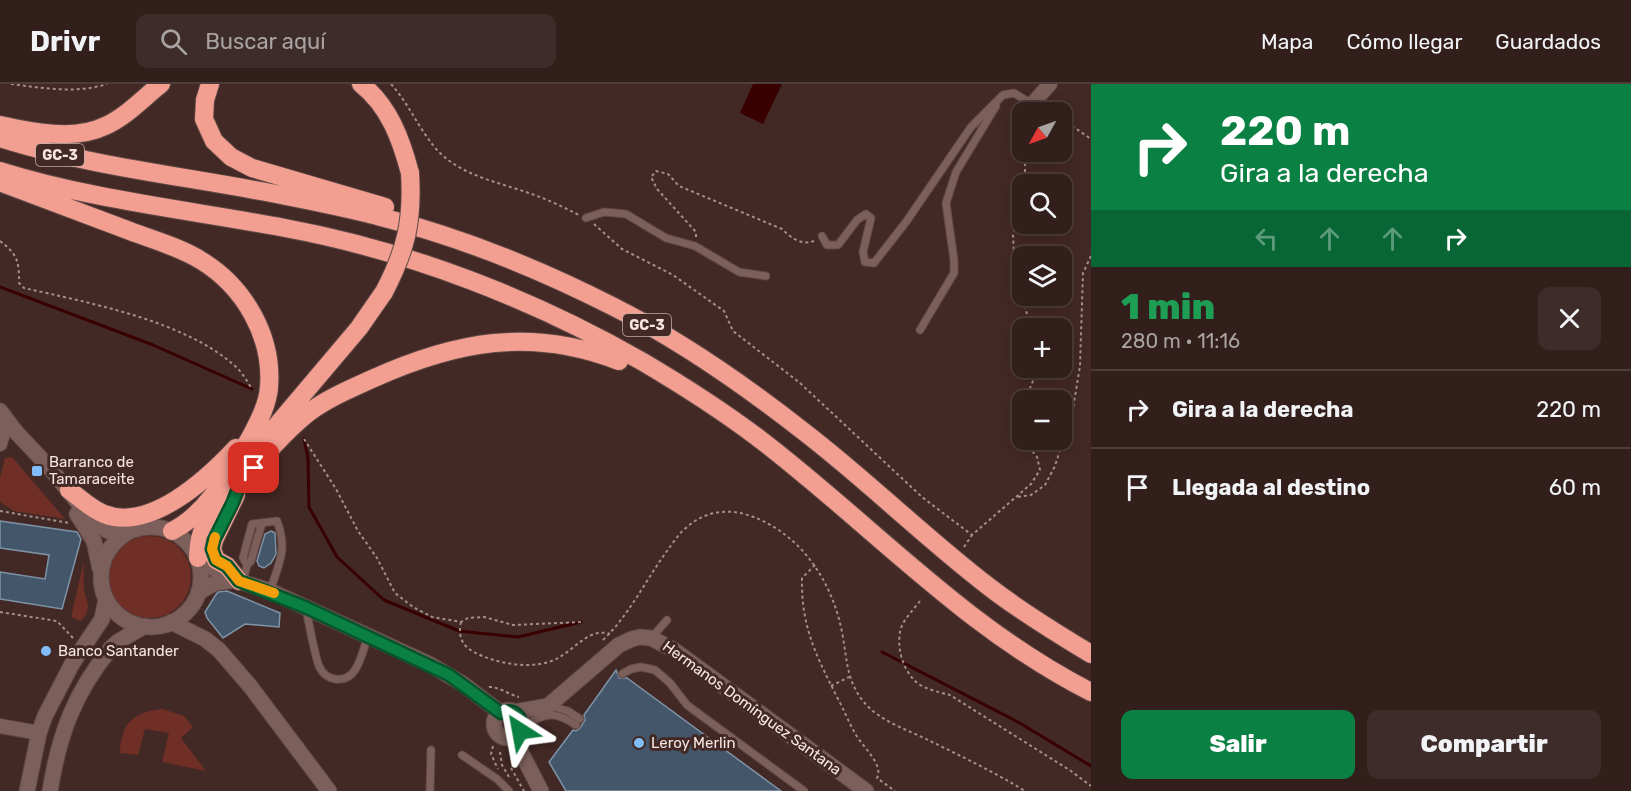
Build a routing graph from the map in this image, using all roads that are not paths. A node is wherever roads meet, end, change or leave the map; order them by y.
1 (160, 84) edge
2 (210, 84) edge
3 (361, 84) edge
4 (1050, 84) edge
5 (1003, 95) junction
6 (1029, 102) edge
7 (1034, 102) edge
8 (0, 125) edge
9 (0, 138) edge
10 (0, 171) edge
11 (0, 182) edge
12 (586, 218) road end
13 (822, 236) road end
14 (766, 276) dead end
15 (611, 306) junction
16 (920, 330) dead end
17 (707, 401) junction
18 (1, 412) edge
19 (259, 422) junction
20 (0, 444) edge
21 (39, 457) junction
22 (236, 477) junction
23 (69, 490) junction
24 (172, 531) junction
25 (125, 534) junction
26 (198, 559) junction
27 (100, 571) junction
28 (241, 577) junction
29 (270, 591) junction
30 (199, 592) junction
31 (106, 599) junction
32 (305, 607) junction
33 (667, 620) dead end
34 (171, 622) junction
35 (145, 626) junction
36 (368, 636) junction
37 (651, 638) junction
38 (1091, 654) edge
39 (622, 674) dead end
40 (1091, 692) edge
41 (548, 706) junction
42 (512, 707) junction
43 (0, 726) edge
44 (517, 732) junction
45 (39, 733) junction
46 (431, 750) dead end
47 (462, 755) dead end
48 (27, 791) edge
49 (50, 791) edge
50 (329, 791) edge
51 (430, 791) edge
52 (509, 791) edge
53 (541, 791) edge
54 (804, 791) edge
55 (866, 791) edge

1 - 8 highway
2 - 15 highway
3 - 22 highway, bridge
4 - 7 street
5 - 6 lane
5 - 13 lane
5 - 16 lane
9 - 15 highway, GC-3
10 - 17 highway, GC-3
11 - 19 highway
12 - 14 lane
15 - 38 highway, GC-3
17 - 22 highway
17 - 40 highway, GC-3
18 - 20 street
18 - 21 main road
19 - 22 highway
19 - 23 highway
21 - 23 main road
21 - 27 main road
22 - 24 highway
22 - 26 highway
22 - 28 highway
23 - 25 main road
24 - 25 main road
24 - 26 main road
25 - 27 main road
26 - 28 main road
26 - 30 main road
27 - 31 main road
28 - 29 main road
28 - 29 lane
28 - 30 main road
29 - 32 main road
30 - 34 main road
31 - 35 main road
31 - 45 main road
32 - 36 main road
32 - 36 lane
33 - 37 lane
34 - 35 main road
34 - 50 main road
35 - 49 main road
36 - 42 main road
37 - 41 main road, Hermanos Domínguez Santana
37 - 55 main road, Hermanos Domínguez Santana
39 - 54 lane
41 - 42 main road
41 - 44 lane
42 - 44 main road
42 - 44 main road
43 - 45 street
44 - 53 main road
45 - 48 main road
46 - 51 lane
47 - 52 lane

